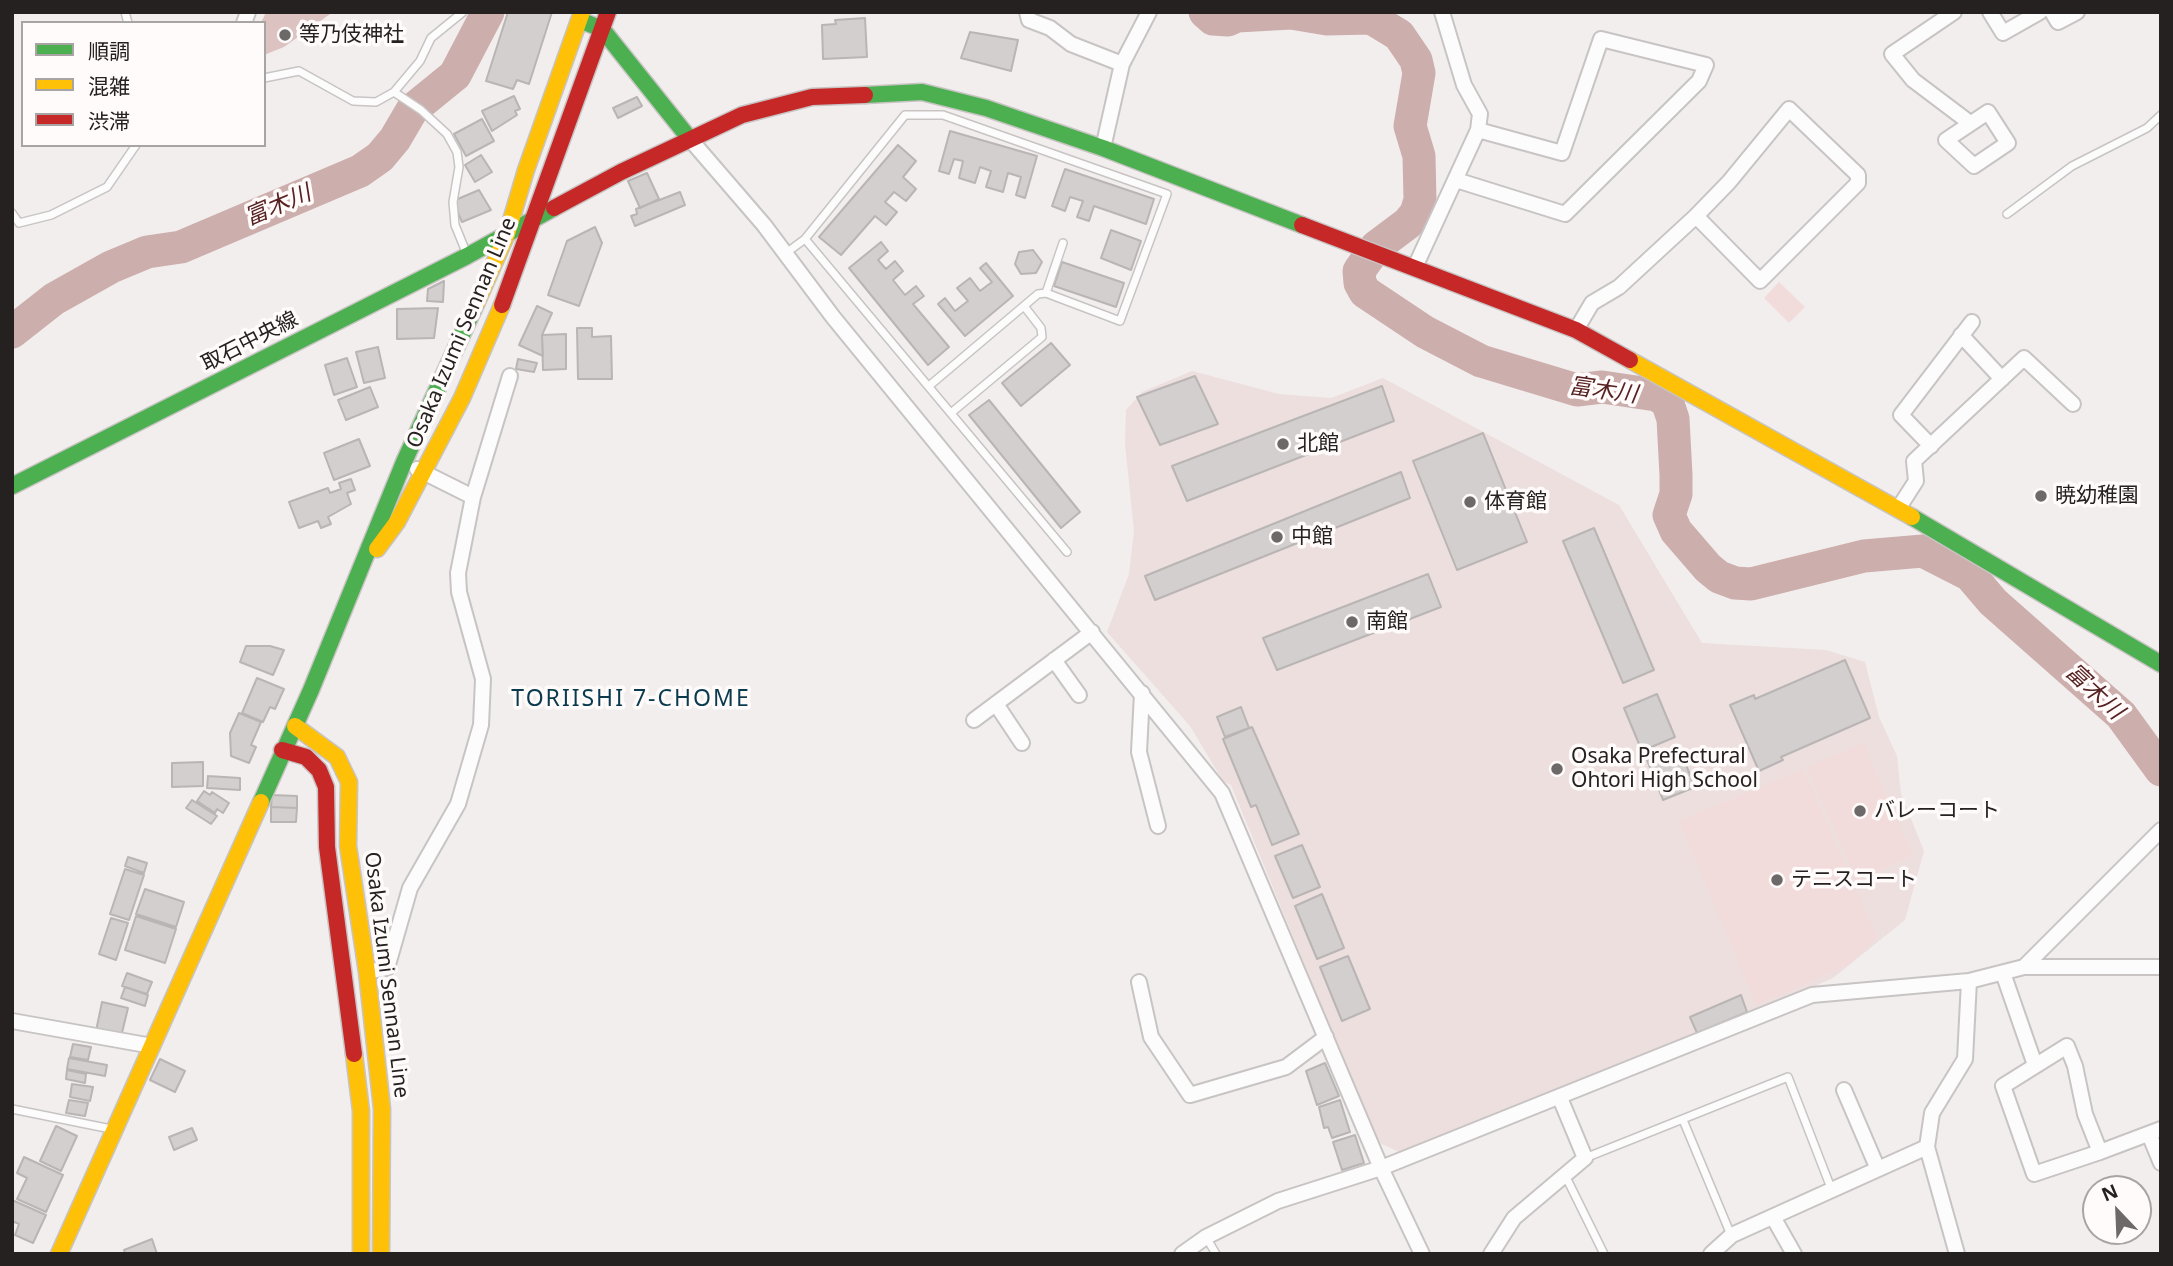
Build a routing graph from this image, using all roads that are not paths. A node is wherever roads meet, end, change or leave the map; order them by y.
1 (463, 12) edge
2 (608, 12) edge
3 (1027, 12) edge
4 (1149, 12) edge
5 (1441, 12) edge
6 (1954, 12) edge
7 (1990, 12) edge
8 (2040, 12) edge
9 (2052, 12) edge
10 (2077, 12) edge
11 (581, 16) edge
12 (602, 29) junction
13 (1122, 64) junction
14 (266, 78) edge
15 (394, 92) junction
16 (2161, 115) edge
17 (1970, 123) dead end
18 (1478, 130) junction
19 (689, 138) junction
20 (135, 147) edge
21 (1103, 148) junction
22 (1175, 175) junction
23 (1456, 180) junction
24 (1167, 194) junction
25 (12, 213) edge
26 (2007, 214) dead end
27 (536, 216) junction
28 (1696, 216) junction
29 (507, 234) junction
30 (805, 239) junction
31 (1063, 243) dead end
32 (785, 254) junction
33 (467, 256) junction
34 (1415, 268) junction
35 (1046, 293) junction
36 (1024, 306) junction
37 (1972, 322) dead end
38 (1576, 330) junction
39 (1961, 335) junction
40 (509, 376) dead end
41 (2002, 379) junction
42 (929, 386) junction
43 (2073, 404) dead end
44 (951, 413) junction
45 (1931, 446) junction
46 (404, 462) junction
47 (424, 473) junction
48 (12, 486) edge
49 (473, 497) junction
50 (1898, 509) junction
51 (1067, 552) dead end
52 (356, 577) junction
53 (1092, 632) junction
54 (1054, 660) junction
55 (2161, 664) edge
56 (1142, 693) junction
57 (1079, 695) dead end
58 (996, 704) junction
59 (974, 720) dead end
60 (295, 726) junction
61 (1022, 743) dead end
62 (282, 750) junction
63 (1157, 826) dead end
64 (2161, 830) edge
65 (2024, 967) junction
66 (2161, 967) edge
67 (367, 972) junction
68 (2003, 973) junction
69 (1969, 981) junction
70 (1139, 982) dead end
71 (12, 1021) edge
72 (1326, 1037) junction
73 (152, 1046) junction
74 (2035, 1065) junction
75 (1844, 1090) dead end
76 (1560, 1098) junction
77 (12, 1109) edge
78 (1683, 1120) junction
79 (115, 1130) junction
80 (2155, 1131) edge
81 (1927, 1147) junction
82 (2100, 1152) junction
83 (1585, 1158) junction
84 (2161, 1163) edge
85 (1877, 1167) junction
86 (1381, 1168) junction
87 (1565, 1174) junction
88 (1830, 1188) junction
89 (1773, 1217) junction
90 (1731, 1236) junction
91 (1206, 1237) junction
92 (60, 1254) edge
93 (361, 1254) edge
94 (381, 1254) edge
95 (1182, 1254) edge
96 (1216, 1254) edge
97 (1422, 1254) edge
98 (1491, 1254) edge
99 (1604, 1254) edge
100 (1712, 1254) edge
101 (1794, 1254) edge
102 (1957, 1254) edge

1 - 15 lane
2 - 12 main road, Osaka Izumi Sennan Line
3 - 13 street
4 - 13 street
5 - 18 street
6 - 17 street
7 - 8 street
9 - 10 street
11 - 12 main road
11 - 29 main road, Osaka Izumi Sennan Line
12 - 19 main road
12 - 27 main road, Osaka Izumi Sennan Line
13 - 21 street
14 - 15 lane
15 - 33 lane
16 - 26 lane
18 - 23 street
18 - 23 street
19 - 21 main road, 取石中央線
19 - 27 main road, 取石中央線
19 - 32 street
20 - 25 lane
21 - 22 main road, 取石中央線
22 - 24 lane
22 - 34 main road, 取石中央線
23 - 34 street
24 - 30 lane
24 - 35 lane
27 - 29 main road, 取石中央線
27 - 47 main road, Osaka Izumi Sennan Line
28 - 28 street
28 - 38 street
29 - 33 main road, 取石中央線
29 - 46 main road, Osaka Izumi Sennan Line
30 - 32 lane
30 - 42 lane
31 - 35 lane
32 - 53 street
33 - 48 main road, 取石中央線
34 - 38 main road, 取石中央線
35 - 36 lane
36 - 42 lane
36 - 44 lane
37 - 39 street
38 - 50 main road, 取石中央線
39 - 41 street
39 - 45 street
40 - 49 street
41 - 43 street
41 - 45 street
42 - 44 lane
44 - 51 lane
45 - 50 street
46 - 47 street
46 - 52 main road, Osaka Izumi Sennan Line
47 - 49 street
47 - 52 main road, Osaka Izumi Sennan Line
49 - 67 street
50 - 55 main road, 取石中央線
52 - 60 main road, Osaka Izumi Sennan Line
53 - 54 street
53 - 56 street
54 - 57 street
54 - 58 street
56 - 63 street
56 - 72 street
58 - 59 street
58 - 61 street
60 - 62 main road, Osaka Izumi Sennan Line
60 - 67 main road, Osaka Izumi Sennan Line
62 - 73 main road, Osaka Izumi Sennan Line
62 - 93 main road, Osaka Izumi Sennan Line
64 - 65 street
65 - 66 street
65 - 68 street
67 - 94 main road, Osaka Izumi Sennan Line
68 - 69 street
68 - 74 street
69 - 76 street
69 - 81 street
70 - 72 street
71 - 73 street
72 - 86 street
73 - 79 main road, Osaka Izumi Sennan Line
74 - 82 street
74 - 82 street
75 - 85 street
76 - 83 street
76 - 86 street
77 - 79 lane
78 - 83 lane
78 - 88 lane
78 - 90 lane
79 - 92 main road, Osaka Izumi Sennan Line
80 - 82 street
80 - 84 street
81 - 85 street
81 - 102 street
83 - 87 street
85 - 88 street
86 - 91 street
86 - 97 street
87 - 98 street
87 - 99 lane
88 - 89 street
89 - 90 street
89 - 101 street
90 - 100 street
91 - 95 street
91 - 96 lane

